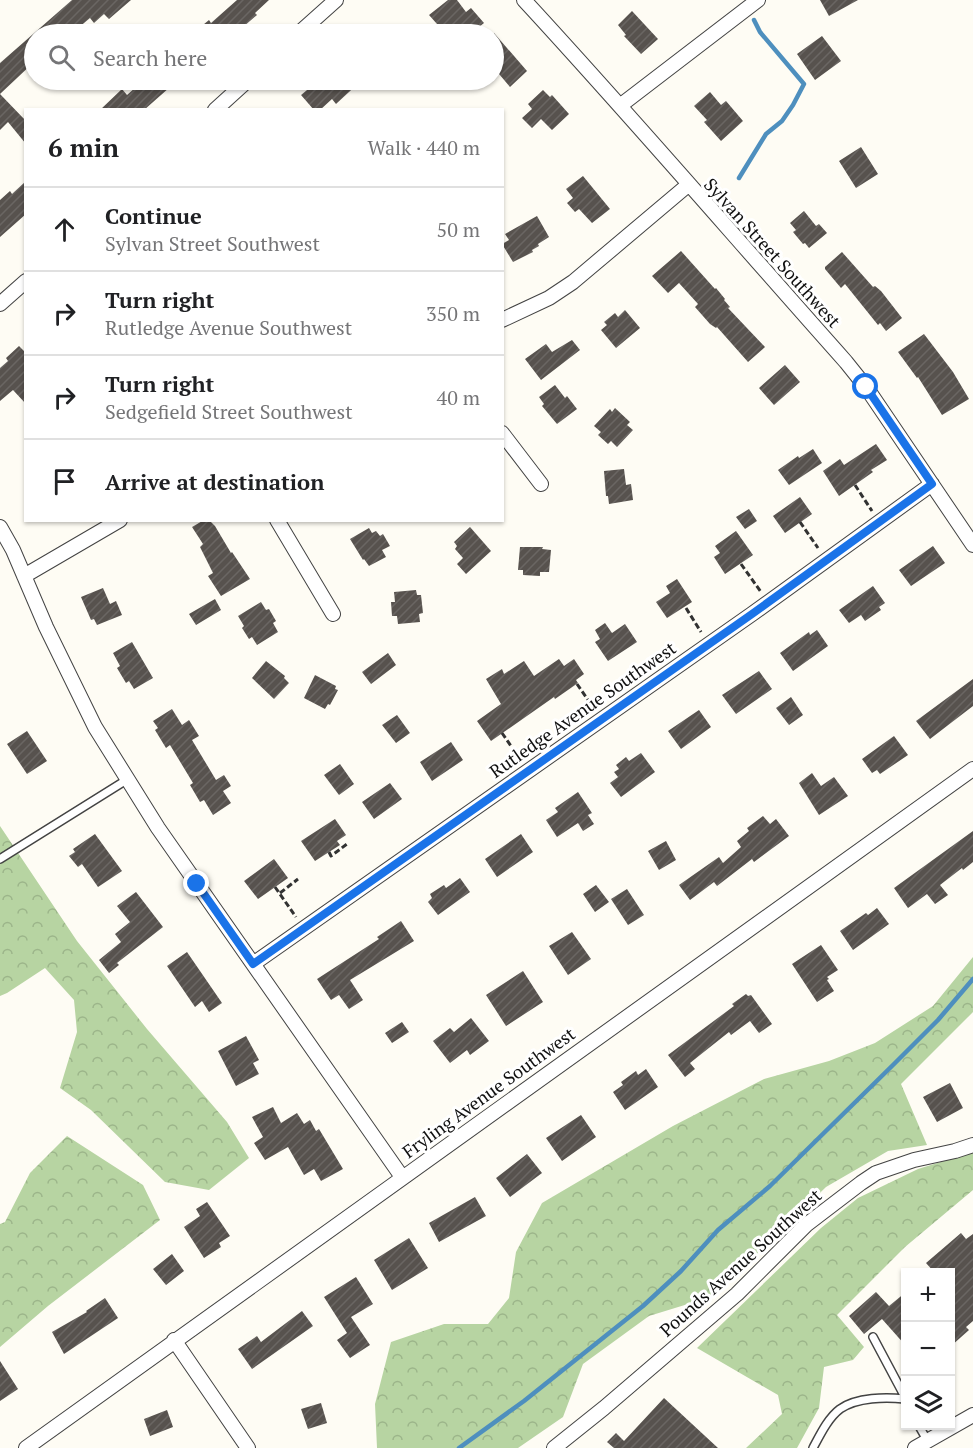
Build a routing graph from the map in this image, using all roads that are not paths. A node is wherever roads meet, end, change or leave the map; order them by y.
1 (336, 0) edge
2 (524, 0) edge
3 (758, 0) edge
4 (309, 24) edge
5 (237, 90) edge
6 (621, 105) junction
7 (217, 108) edge
8 (688, 185) junction
9 (24, 283) edge
10 (0, 304) edge
11 (504, 319) edge
12 (504, 436) edge
13 (541, 484) dead end
14 (932, 484) junction
15 (117, 522) edge
16 (277, 522) edge
17 (0, 527) edge
18 (973, 545) edge
19 (24, 576) junction
20 (333, 614) dead end
21 (973, 769) edge
22 (128, 779) junction
23 (0, 859) edge
24 (253, 964) junction
25 (973, 1145) edge
26 (402, 1177) junction
27 (873, 1337) dead end
28 (174, 1340) junction
29 (901, 1391) edge
30 (901, 1399) edge
31 (973, 1415) edge
32 (921, 1444) edge
33 (26, 1448) edge
34 (249, 1448) edge
35 (554, 1448) edge
36 (813, 1448) edge

1 - 4 street
2 - 6 street, Sylvan Street Southwest
3 - 6 street
5 - 7 street
6 - 8 street, Sylvan Street Southwest
8 - 11 street
8 - 14 street, Sylvan Street Southwest
9 - 10 street
12 - 13 street
14 - 18 street, Sylvan Street Southwest
14 - 24 street, Rutledge Avenue Southwest
15 - 19 street
16 - 20 street
17 - 19 street
19 - 22 street
21 - 26 street, Fryling Avenue Southwest
22 - 23 lane
22 - 24 street
24 - 26 street
25 - 35 street, Pounds Avenue Southwest
26 - 28 street, Fryling Avenue Southwest
27 - 29 lane
28 - 33 street, Fryling Avenue Southwest
28 - 34 street
30 - 36 lane
31 - 32 street

